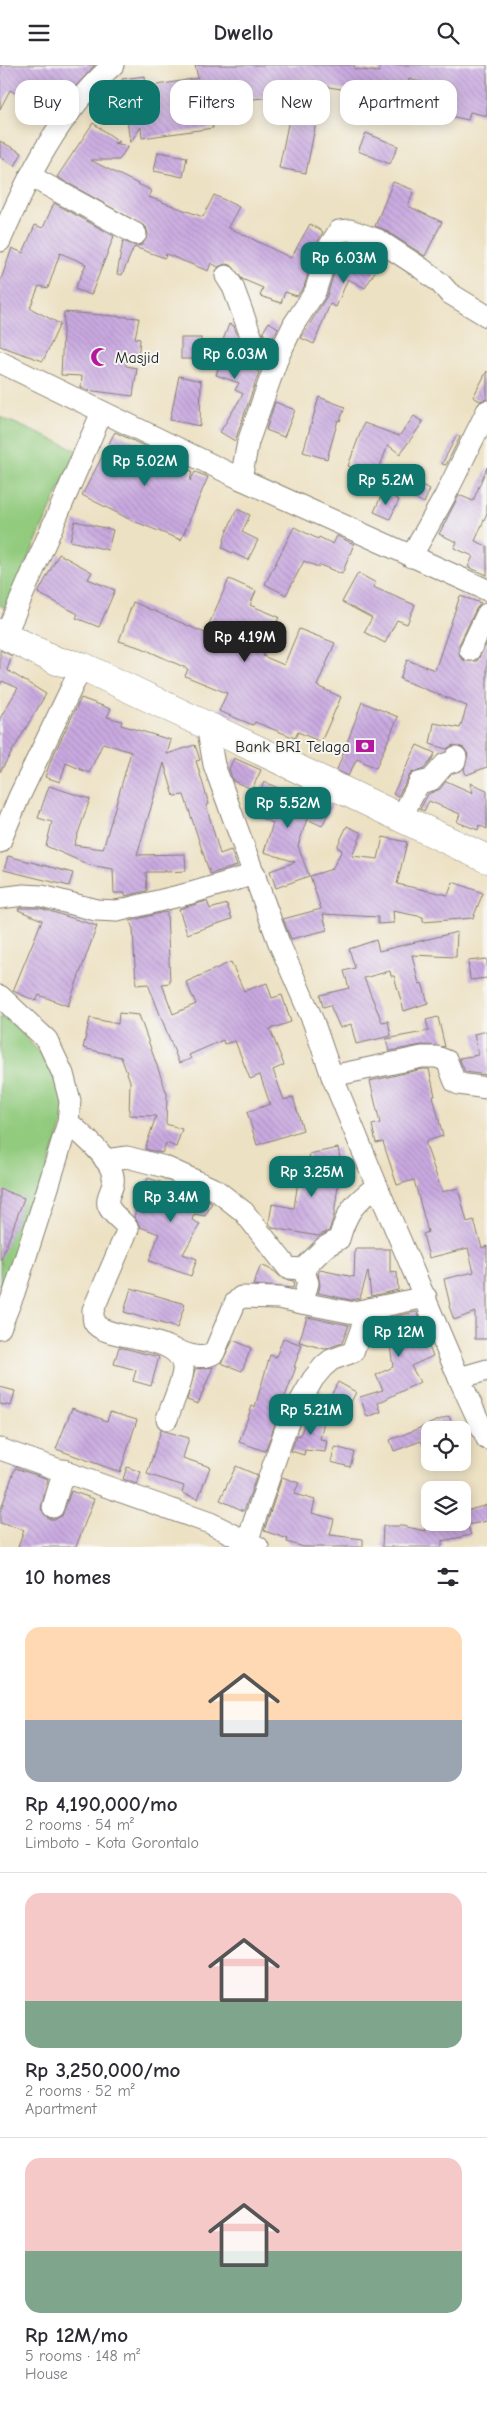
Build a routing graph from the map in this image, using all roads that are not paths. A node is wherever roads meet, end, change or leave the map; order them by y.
1 (113, 65) edge
2 (30, 176) junction
3 (136, 234) dead end
4 (0, 241) edge
5 (226, 276) dead end
6 (487, 316) edge
7 (278, 357) junction
8 (0, 362) edge
9 (487, 411) edge
10 (98, 422) junction
11 (241, 479) junction
12 (411, 557) junction
13 (487, 591) edge
14 (487, 614) edge
15 (3, 626) edge
16 (470, 650) dead end
17 (82, 666) junction
18 (207, 725) junction
19 (456, 757) dead end
20 (401, 818) junction
21 (0, 842) edge
22 (487, 859) edge
23 (255, 874) junction
24 (0, 898) edge
25 (0, 996) edge
26 (332, 1076) junction
27 (487, 1088) edge
28 (68, 1122) junction
29 (105, 1160) junction
30 (377, 1186) junction
31 (303, 1269) junction
32 (426, 1297) junction
33 (302, 1303) junction
34 (354, 1312) junction
35 (0, 1328) edge
36 (168, 1347) junction
37 (487, 1371) edge
38 (459, 1378) junction
39 (167, 1419) dead end
40 (487, 1439) edge
41 (0, 1449) edge
42 (64, 1470) junction
43 (53, 1507) dead end
44 (253, 1544) edge

1 - 2 street
2 - 3 street
2 - 4 street
5 - 7 street
6 - 7 street
7 - 11 street
8 - 10 street
9 - 12 street
10 - 11 street
10 - 15 street
11 - 12 street
12 - 13 street
14 - 16 street
15 - 17 highway
17 - 18 highway
17 - 21 street
18 - 20 highway
18 - 23 street
19 - 20 street
20 - 22 highway
23 - 24 street
23 - 26 street
25 - 28 street
26 - 27 street
26 - 30 street
28 - 29 street
28 - 35 street
29 - 31 street
29 - 36 street
30 - 31 street
30 - 32 street
31 - 33 street
32 - 34 street
32 - 38 street
33 - 34 street
33 - 36 street
34 - 44 street
36 - 39 street
37 - 38 street
38 - 40 street
41 - 42 street
42 - 43 street
42 - 44 street

